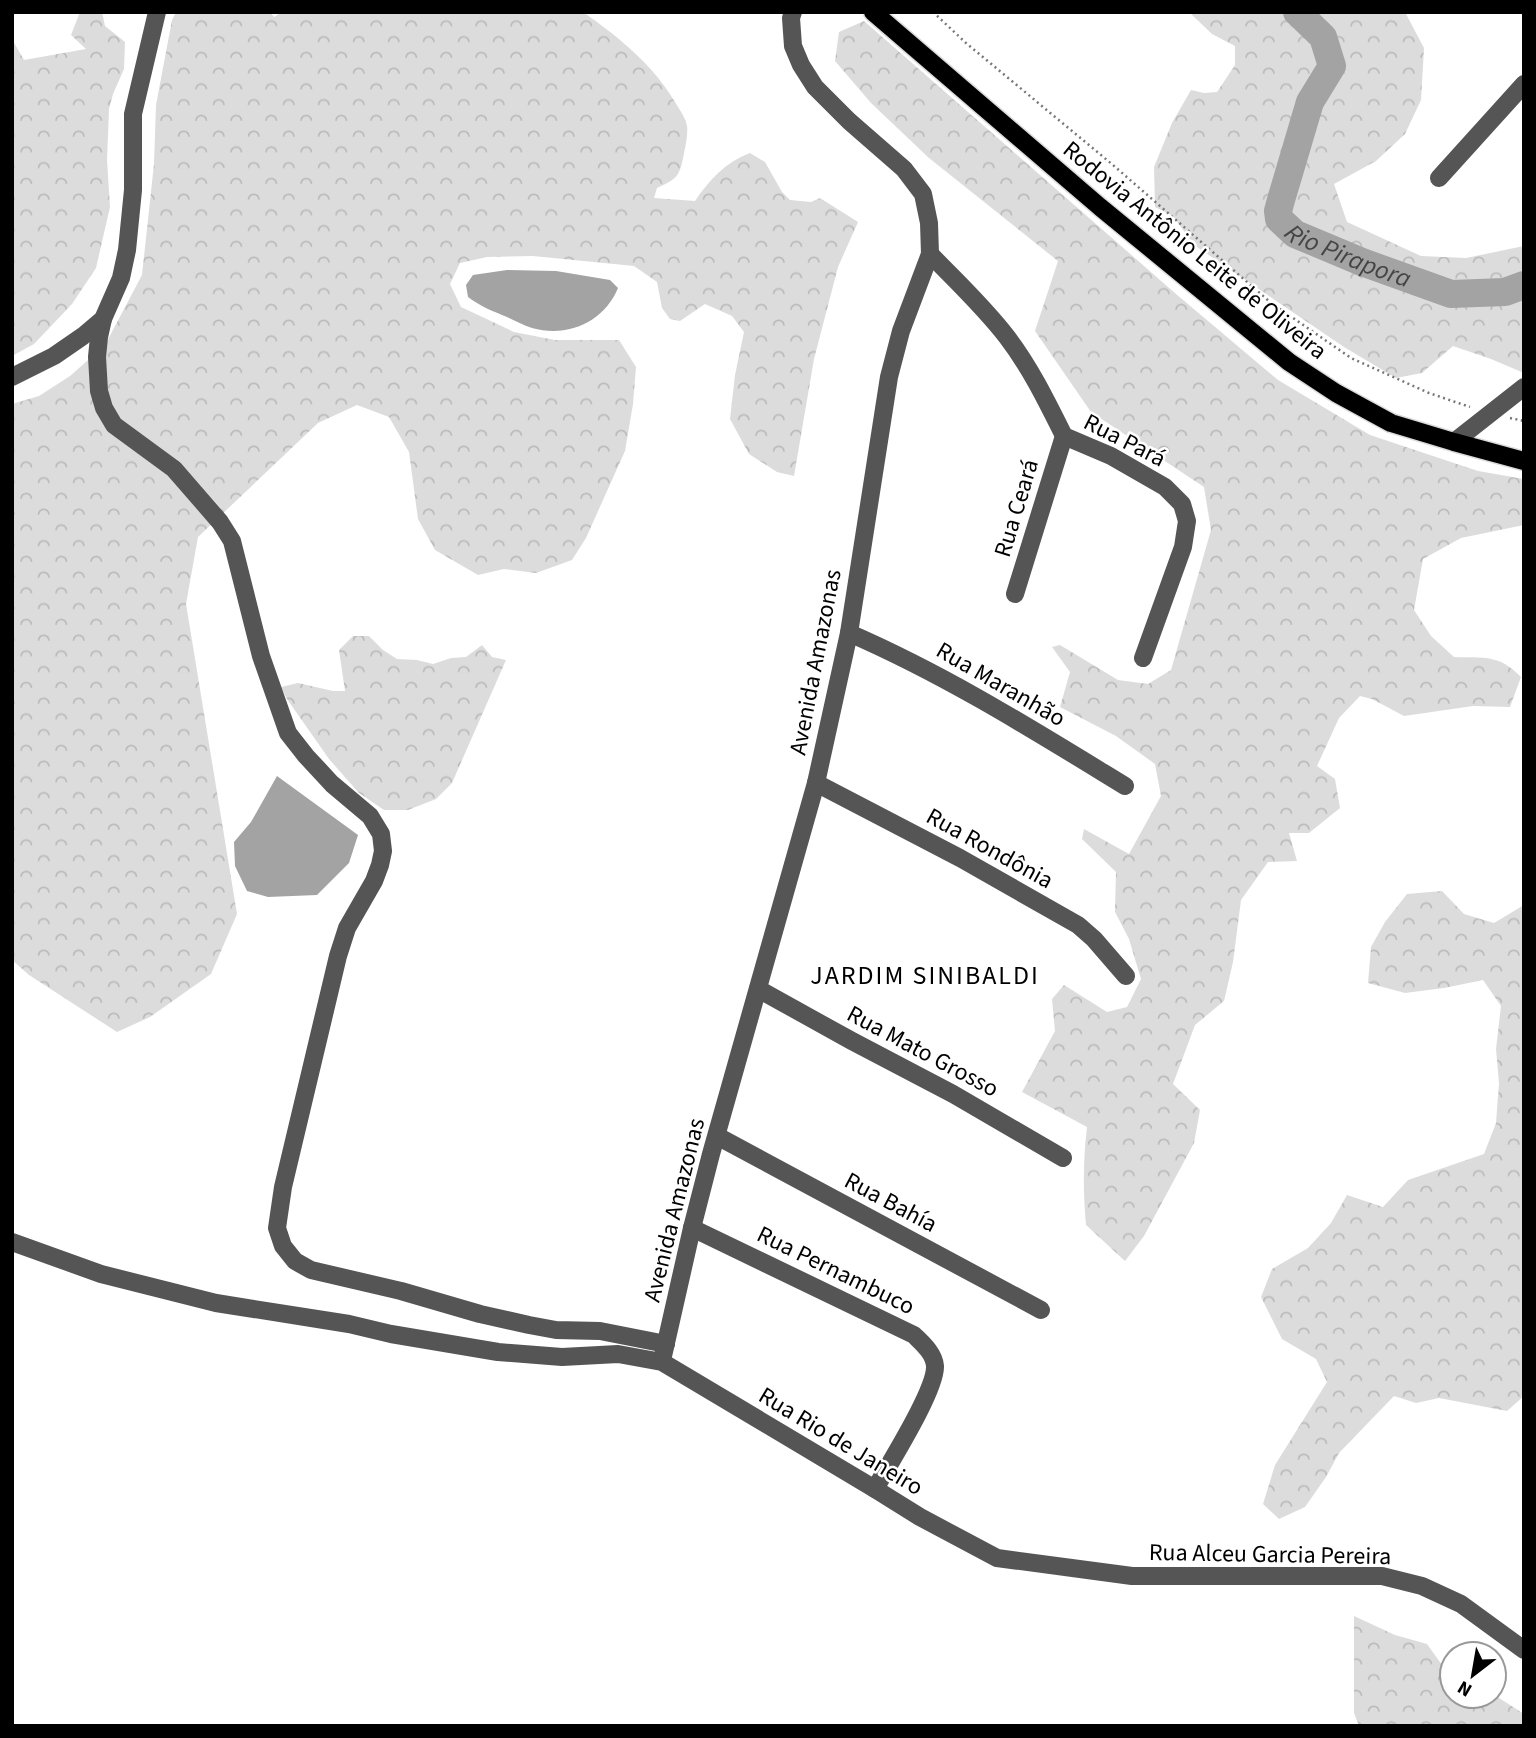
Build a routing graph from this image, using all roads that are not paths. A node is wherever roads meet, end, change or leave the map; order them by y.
1 (157, 12) edge
2 (793, 12) edge
3 (873, 12) edge
4 (1524, 83) edge
5 (1438, 178) dead end
6 (930, 254) junction
7 (103, 319) junction
8 (12, 377) edge
9 (1524, 387) edge
10 (1063, 436) junction
11 (1454, 442) junction
12 (1524, 461) edge
13 (1015, 594) dead end
14 (849, 633) junction
15 (1143, 658) dead end
16 (816, 783) junction
17 (1125, 786) dead end
18 (1126, 976) dead end
19 (758, 989) junction
20 (718, 1136) junction
21 (1063, 1158) dead end
22 (692, 1228) junction
23 (12, 1242) edge
24 (1041, 1310) dead end
25 (666, 1344) junction
26 (662, 1362) junction
27 (875, 1489) junction
28 (997, 1558) joint
29 (1524, 1650) edge

1 - 7 street
2 - 6 street, Avenida Amazonas
3 - 11 main road, Rodovia Antônio Leite de Oliveira
4 - 5 street
6 - 10 street, Rua Pará
6 - 14 street, Avenida Amazonas
7 - 8 street
7 - 25 street
9 - 11 street
10 - 13 street, Rua Ceará
10 - 15 street, Rua Pará
11 - 12 main road, Rodovia Antônio Leite de Oliveira
14 - 16 street, Avenida Amazonas
14 - 17 street, Rua Maranhão
16 - 18 street, Rua Rondônia
16 - 19 street, Avenida Amazonas
19 - 20 street, Avenida Amazonas
19 - 21 street, Rua Mato Grosso
20 - 22 street, Avenida Amazonas
20 - 24 street, Rua Bahía
22 - 25 street, Avenida Amazonas
22 - 27 street, Rua Pernambuco
23 - 26 street
25 - 26 street, Avenida Amazonas
26 - 27 street, Rua Rio de Janeiro
27 - 28 street, Rua Rio de Janeiro
28 - 29 street, Rua Alceu Garcia Pereira

